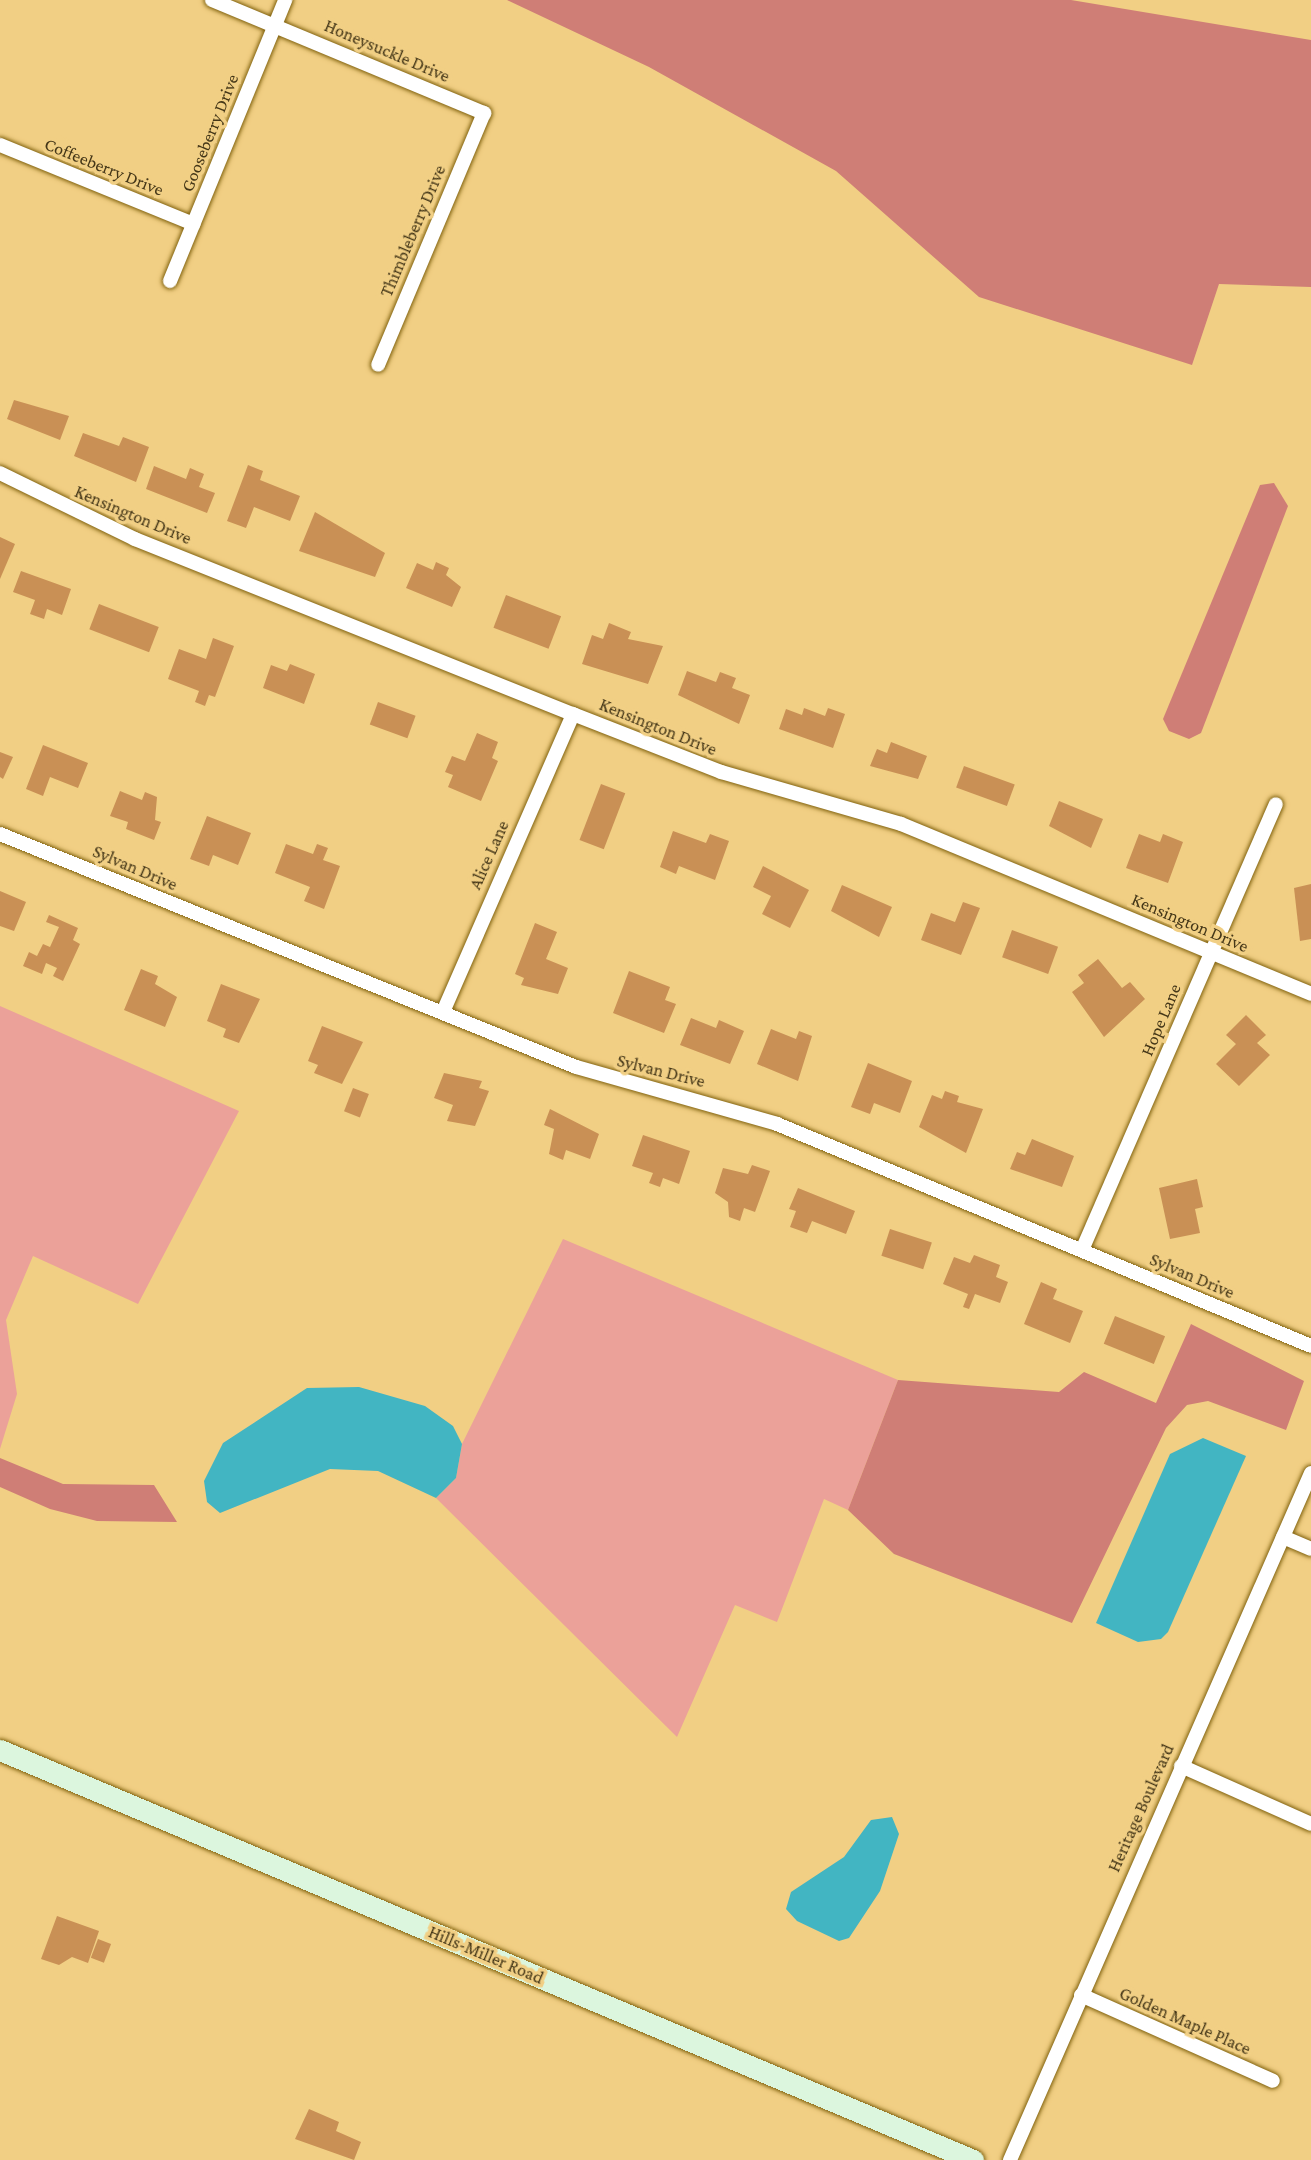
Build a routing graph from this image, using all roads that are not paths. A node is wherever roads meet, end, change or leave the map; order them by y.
1 (212, 0) edge
2 (285, 0) edge
3 (275, 26) junction
4 (484, 113) joint
5 (0, 145) edge
6 (194, 224) junction
7 (170, 281) dead end
8 (378, 365) dead end
9 (0, 473) edge
10 (573, 714) junction
11 (1276, 804) dead end
12 (0, 834) edge
13 (1211, 952) junction
14 (1311, 994) edge
15 (443, 1012) junction
16 (1082, 1250) junction
17 (1311, 1346) edge
18 (1311, 1473) edge
19 (1283, 1537) junction
20 (1311, 1549) edge
21 (0, 1750) edge
22 (1181, 1766) junction
23 (1311, 1824) edge
24 (1081, 1995) junction
25 (1273, 2081) dead end
26 (972, 2160) edge
27 (1010, 2160) edge

1 - 3 street, Honeysuckle Drive
2 - 3 street, Gooseberry Drive
3 - 4 street, Honeysuckle Drive
3 - 6 street, Gooseberry Drive
4 - 8 street, Thimbleberry Drive
5 - 6 street, Coffeeberry Drive
6 - 7 street, Gooseberry Drive
9 - 10 street, Kensington Drive
10 - 13 street, Kensington Drive
10 - 15 street, Alice Lane
11 - 13 street, Hope Lane
12 - 15 street, Sylvan Drive
13 - 14 street, Kensington Drive
13 - 16 street, Hope Lane
15 - 16 street, Sylvan Drive
16 - 17 street, Sylvan Drive
18 - 19 street, Heritage Boulevard
19 - 20 street
19 - 22 street, Heritage Boulevard
21 - 26 street, Hills-Miller Road
22 - 23 street
22 - 24 street, Heritage Boulevard
24 - 25 street, Golden Maple Place
24 - 27 street, Heritage Boulevard

